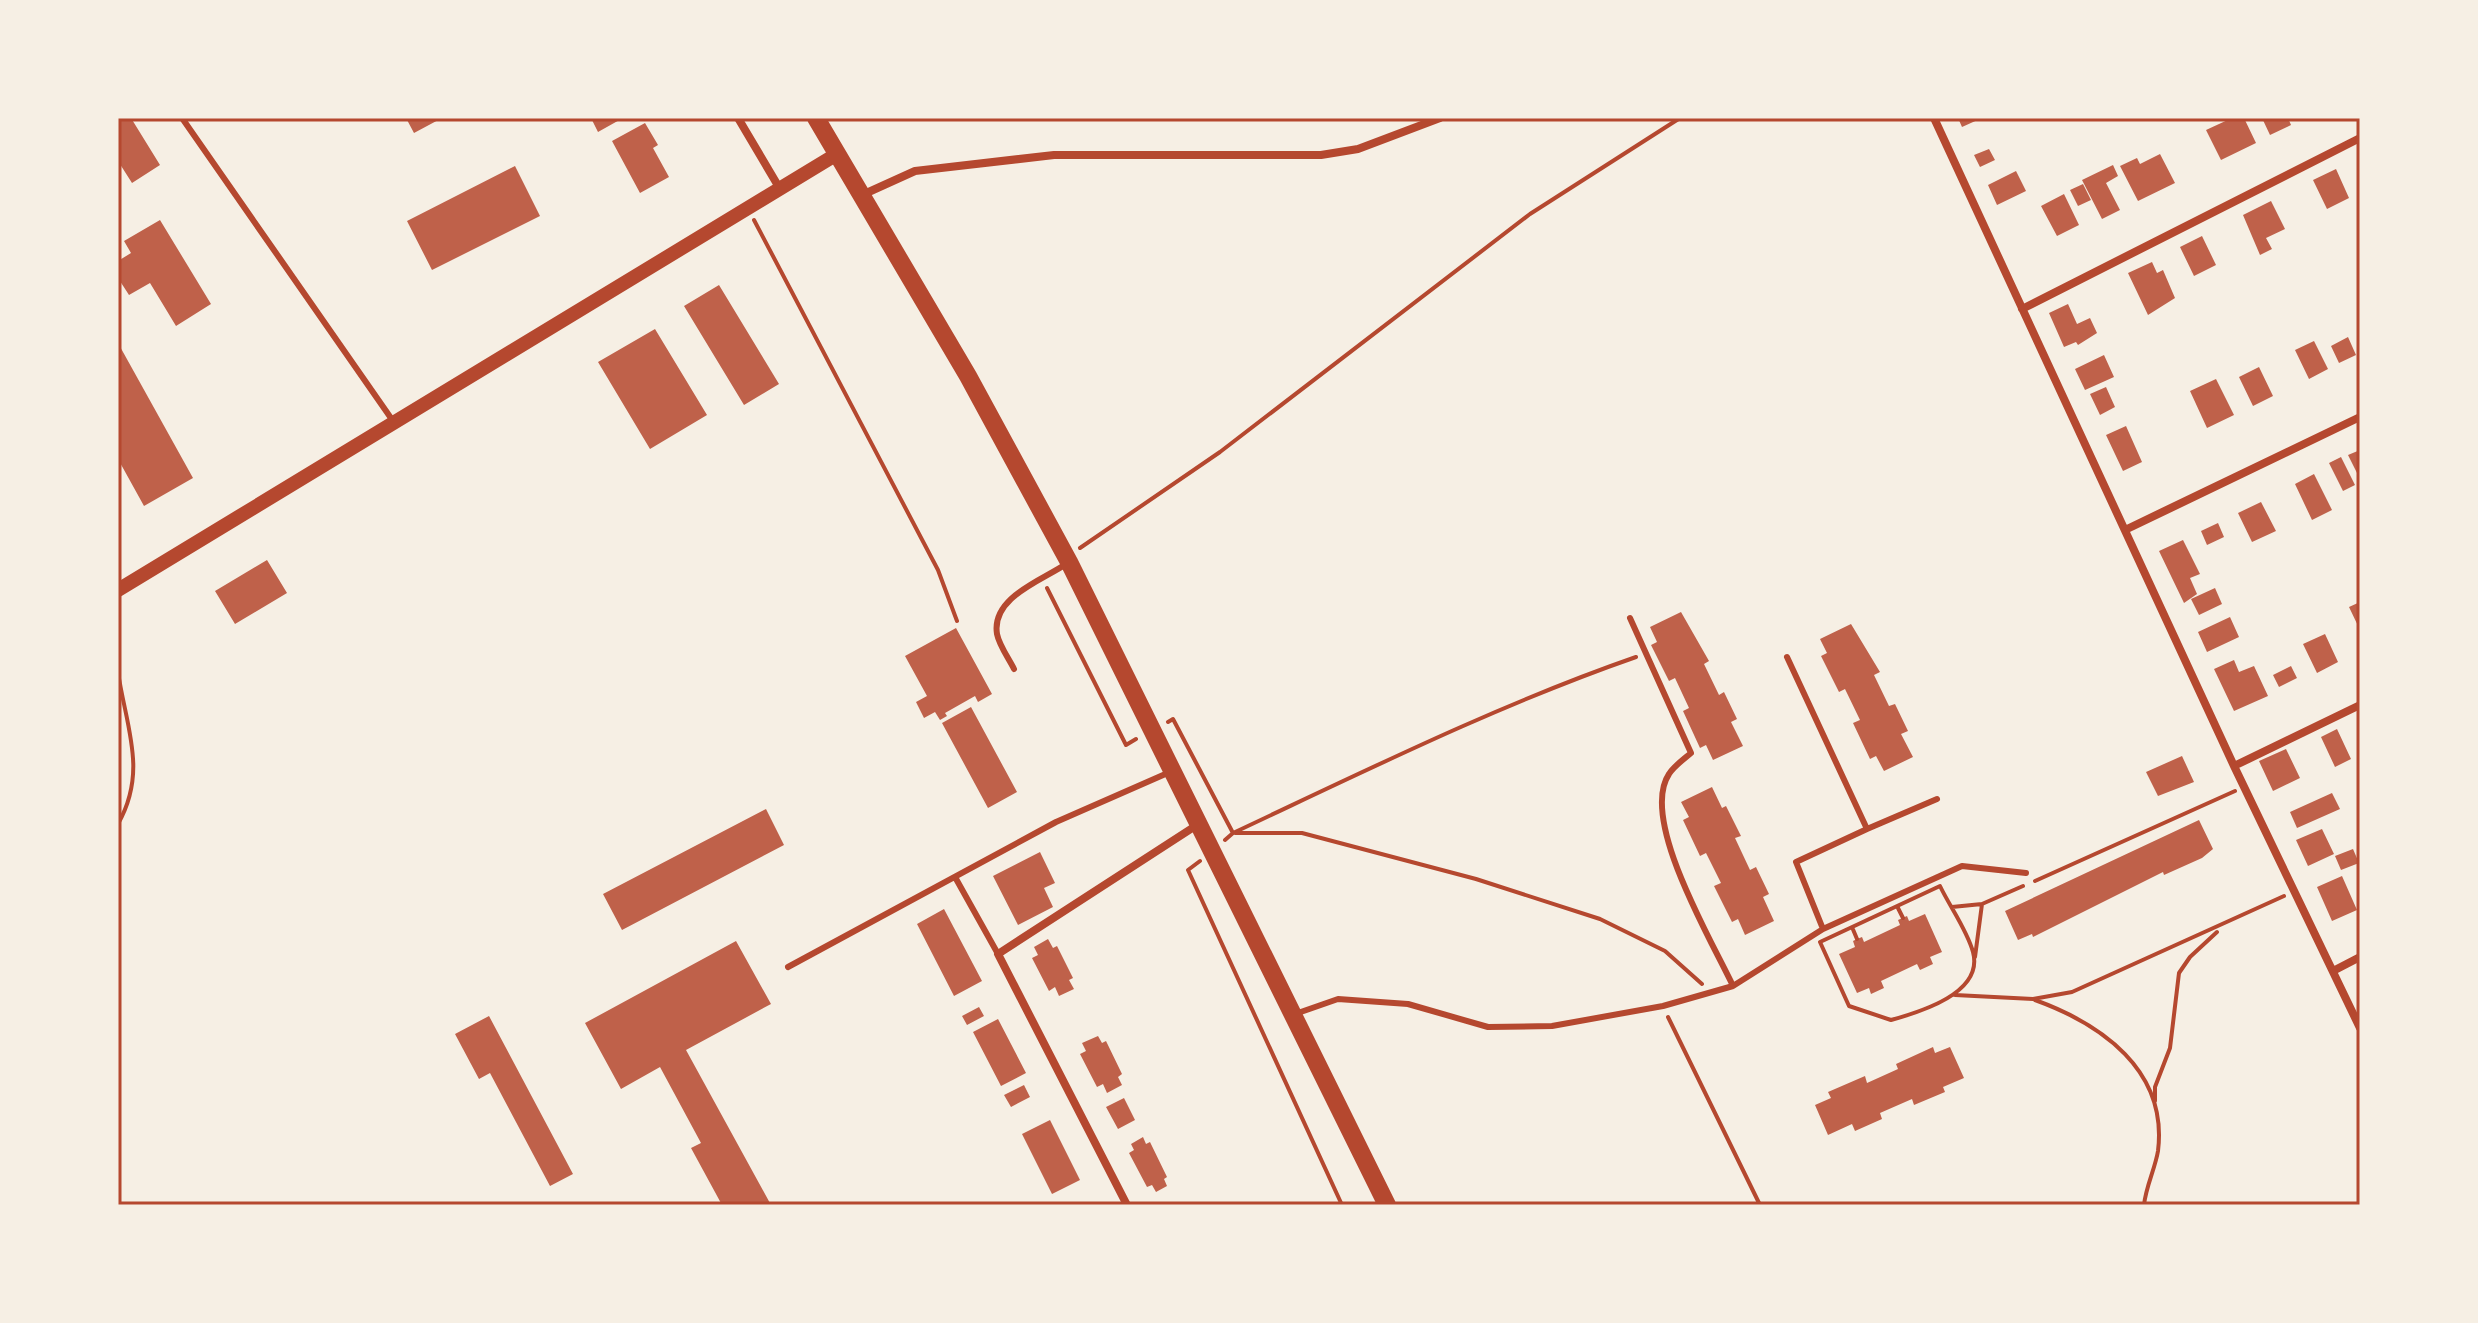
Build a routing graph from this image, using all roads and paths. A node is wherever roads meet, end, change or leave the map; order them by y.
1 (182, 118) edge
2 (738, 118) edge
3 (808, 118) edge
4 (816, 118) edge
5 (1440, 118) edge
6 (1680, 118) edge
7 (1934, 118) edge
8 (2360, 138) edge
9 (837, 154) junction
10 (781, 190) junction
11 (862, 196) junction
12 (748, 210) junction
13 (2022, 309) junction
14 (2360, 417) edge
15 (393, 421) junction
16 (2125, 530) junction
17 (1069, 562) junction
18 (1043, 579) junction
19 (118, 590) edge
20 (1630, 618) dead end
21 (957, 621) dead end
22 (1646, 654) junction
23 (1787, 657) dead end
24 (1014, 669) dead end
25 (118, 672) edge
26 (2360, 705) edge
27 (1173, 719) dead end
28 (1126, 745) dead end
29 (2234, 766) junction
30 (1170, 772) junction
31 (2244, 787) junction
32 (1937, 799) dead end
33 (118, 824) edge
34 (1197, 825) junction
35 (1867, 829) junction
36 (1233, 833) junction
37 (1188, 870) dead end
38 (2026, 873) dead end
39 (955, 877) junction
40 (1940, 886) dead end
41 (2294, 891) junction
42 (1949, 904) junction
43 (1982, 904) junction
44 (1897, 906) dead end
45 (1903, 918) dead end
46 (1852, 927) dead end
47 (2222, 928) junction
48 (1823, 929) junction
49 (1857, 939) dead end
50 (1820, 942) dead end
51 (998, 954) junction
52 (2360, 957) edge
53 (1975, 964) junction
54 (788, 967) dead end
55 (2333, 971) junction
56 (1733, 986) junction
57 (1715, 994) junction
58 (1952, 995) junction
59 (2033, 999) junction
60 (1663, 1006) junction
61 (1293, 1014) junction
62 (2360, 1028) edge
63 (2155, 1111) junction
64 (1127, 1205) edge
65 (1342, 1205) edge
66 (1387, 1205) edge
67 (1760, 1205) edge
68 (2144, 1205) edge

1 - 15 lane
2 - 10 street
3 - 9 main road
4 - 9 main road
5 - 11 street
6 - 17 path
7 - 13 street
8 - 13 street
9 - 10 street
9 - 11 main road
10 - 12 street
11 - 17 main road
12 - 15 street
12 - 21 path
13 - 16 street
14 - 16 street
15 - 19 street
16 - 29 street
17 - 18 lane
17 - 30 main road
18 - 24 lane
18 - 28 path
20 - 22 lane
22 - 36 path
22 - 56 lane
23 - 35 lane
25 - 33 path
26 - 29 street
27 - 36 path
29 - 31 street
30 - 34 main road
30 - 39 lane
31 - 41 street
31 - 43 path
32 - 35 lane
34 - 51 street
34 - 61 main road
35 - 48 lane
36 - 57 path
37 - 65 path
38 - 48 lane
39 - 51 lane
39 - 54 lane
40 - 42 path
41 - 47 path
41 - 55 street
42 - 43 path
42 - 53 path
43 - 53 path
44 - 45 path
46 - 49 path
47 - 59 path
47 - 63 path
48 - 56 lane
50 - 58 path
51 - 64 street
52 - 55 street
53 - 58 path
55 - 62 street
56 - 57 lane
57 - 60 lane
58 - 59 path
59 - 63 path
60 - 61 lane
60 - 67 path
61 - 66 main road
63 - 68 path

